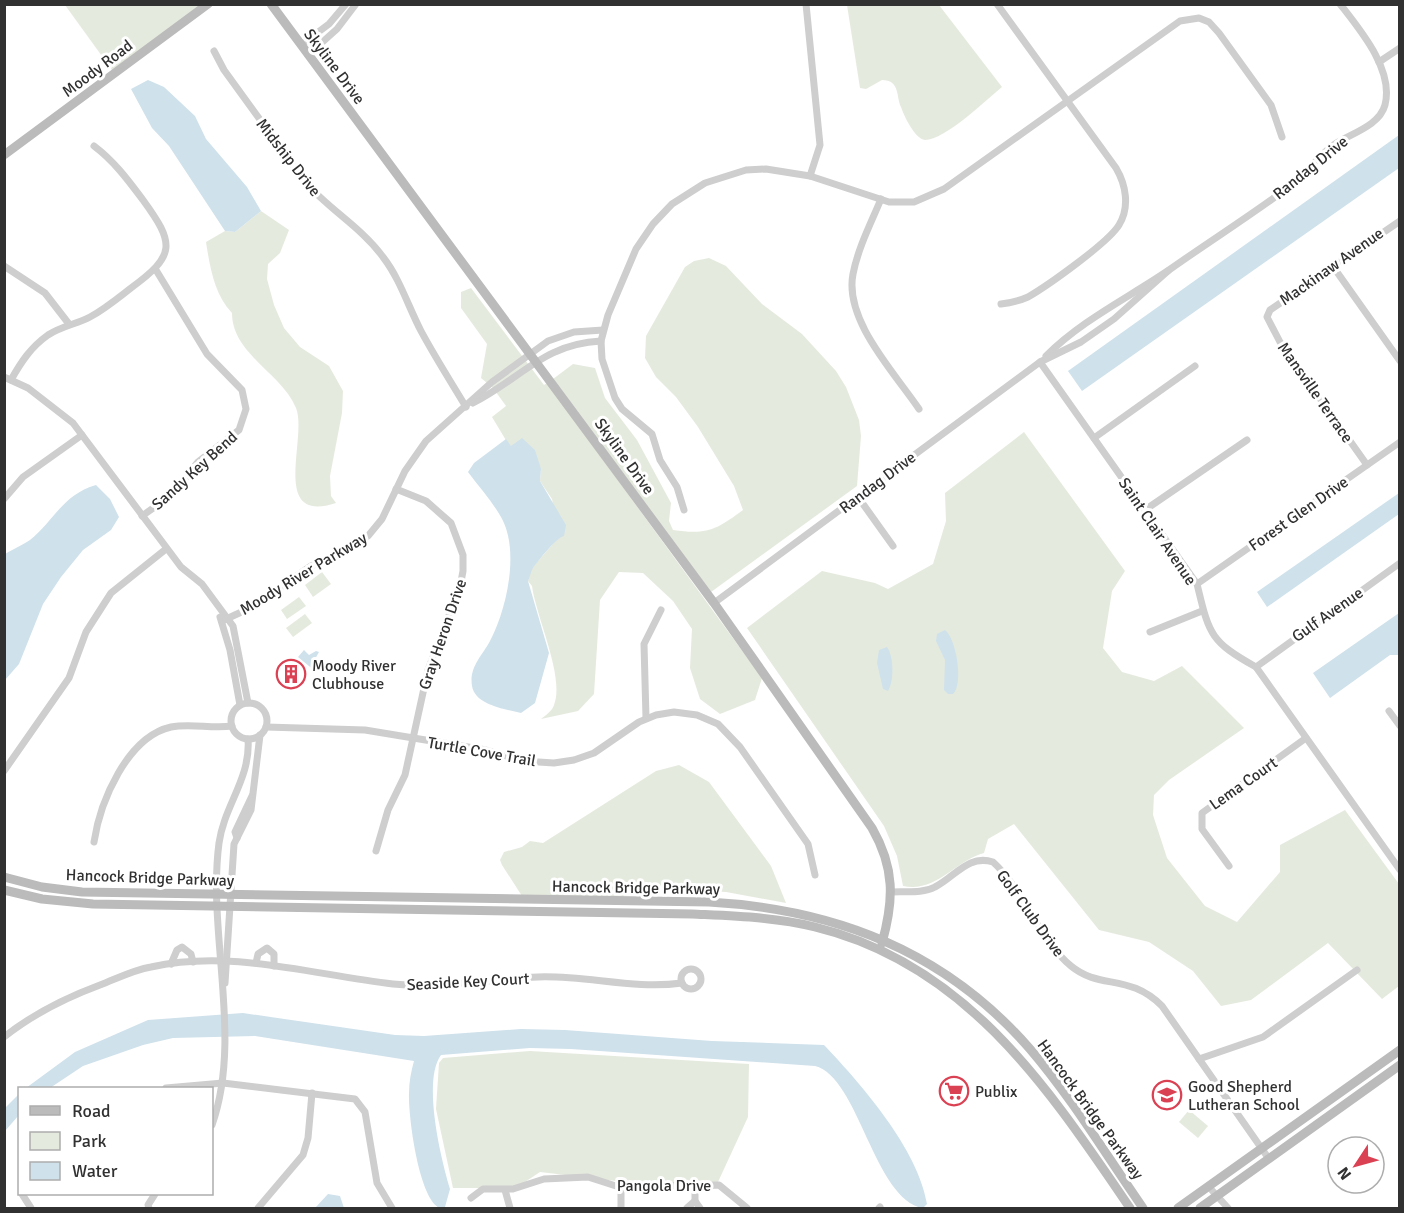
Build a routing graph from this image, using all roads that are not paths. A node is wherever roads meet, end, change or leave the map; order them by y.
1 (208, 4) edge
2 (271, 4) edge
3 (346, 4) edge
4 (356, 4) edge
5 (806, 4) edge
6 (997, 4) edge
7 (1340, 4) edge
8 (301, 45) junction
9 (1400, 48) edge
10 (214, 51) dead end
11 (308, 55) junction
12 (1379, 63) junction
13 (1067, 100) junction
14 (1282, 137) dead end
15 (94, 146) dead end
16 (4, 155) edge
17 (810, 176) junction
18 (881, 199) junction
19 (1400, 220) edge
20 (1332, 265) junction
21 (4, 266) edge
22 (156, 270) junction
23 (1168, 271) junction
24 (1001, 304) dead end
25 (1268, 317) joint
26 (69, 324) junction
27 (603, 330) junction
28 (568, 334) junction
29 (602, 341) junction
30 (570, 344) junction
31 (533, 358) junction
32 (1400, 361) edge
33 (1040, 362) junction
34 (1195, 366) dead end
35 (8, 379) edge
36 (465, 407) junction
37 (919, 409) dead end
38 (82, 435) junction
39 (1094, 438) junction
40 (1246, 440) dead end
41 (1400, 442) edge
42 (1367, 465) junction
43 (396, 489) junction
44 (858, 497) junction
45 (4, 499) edge
46 (684, 510) dead end
47 (1145, 510) junction
48 (142, 516) junction
49 (893, 546) dead end
50 (166, 549) junction
51 (1400, 563) edge
52 (1197, 584) junction
53 (714, 603) junction
54 (661, 610) dead end
55 (1202, 611) junction
56 (225, 620) junction
57 (1150, 632) dead end
58 (1256, 667) junction
59 (244, 704) junction
60 (1389, 711) dead end
61 (646, 718) junction
62 (232, 726) junction
63 (1400, 726) edge
64 (266, 727) junction
65 (260, 735) junction
66 (1306, 738) junction
67 (248, 739) junction
68 (411, 739) junction
69 (4, 771) edge
70 (233, 802) junction
71 (248, 808) junction
72 (222, 832) junction
73 (237, 838) junction
74 (94, 842) dead end
75 (376, 851) dead end
76 (1229, 866) dead end
77 (1400, 870) edge
78 (814, 875) dead end
79 (4, 877) edge
80 (4, 890) edge
81 (892, 892) junction
82 (218, 894) junction
83 (233, 895) junction
84 (218, 907) junction
85 (232, 907) junction
86 (883, 940) junction
87 (880, 951) junction
88 (220, 961) junction
89 (193, 962) junction
90 (228, 962) junction
91 (256, 963) junction
92 (171, 964) junction
93 (274, 966) junction
94 (1357, 970) dead end
95 (682, 983) dead end
96 (223, 995) junction
97 (4, 1037) edge
98 (1400, 1050) edge
99 (1199, 1059) junction
100 (1400, 1065) edge
101 (222, 1083) junction
102 (174, 1087) edge
103 (1346, 1089) junction
104 (312, 1093) junction
105 (1353, 1098) junction
106 (213, 1122) edge
107 (1262, 1149) junction
108 (1269, 1159) junction
109 (695, 1183) junction
110 (621, 1186) junction
111 (1208, 1186) junction
112 (505, 1190) junction
113 (23, 1195) edge
114 (154, 1195) edge
115 (1216, 1197) junction
116 (471, 1198) dead end
117 (695, 1201) junction
118 (31, 1209) edge
119 (149, 1209) edge
120 (258, 1209) edge
121 (392, 1209) edge
122 (510, 1209) edge
123 (621, 1209) edge
124 (687, 1209) edge
125 (700, 1209) edge
126 (747, 1209) edge
127 (1130, 1209) edge
128 (1143, 1209) edge
129 (1178, 1209) edge
130 (1200, 1209) edge
131 (1228, 1209) edge

1 - 16 main road, Moody Road
2 - 8 main road, Skyline Drive
3 - 8 street
4 - 11 street
5 - 17 street
6 - 13 street
7 - 12 street, Randag Drive
8 - 11 main road, Skyline Drive
9 - 12 street
10 - 36 street, Midship Drive
11 - 31 main road, Skyline Drive
12 - 23 street, Randag Drive
13 - 14 street
13 - 18 street
13 - 24 street
15 - 22 street
17 - 18 street
17 - 27 street
18 - 37 street
19 - 20 street, Mackinaw Avenue
20 - 25 street, Mackinaw Avenue
20 - 32 street
21 - 26 street
22 - 26 street
22 - 48 street, Sandy Key Bend
23 - 33 street, Randag Drive
23 - 33 street, Randag Drive
25 - 42 street, Mansville Terrace
26 - 35 street
27 - 28 street, Moody River Parkway
27 - 29 street
28 - 30 street
28 - 31 street, Moody River Parkway
29 - 30 street, Moody River Parkway
29 - 46 street
30 - 31 street, Moody River Parkway
31 - 36 street, Moody River Parkway
31 - 53 main road, Skyline Drive
33 - 39 street, Saint Clair Avenue
33 - 44 street, Randag Drive
34 - 39 street
35 - 38 street
36 - 43 street, Moody River Parkway
38 - 45 street
38 - 48 street
39 - 47 street, Saint Clair Avenue
40 - 47 street
41 - 42 street, Forest Glen Drive
42 - 52 street, Forest Glen Drive
43 - 56 street, Moody River Parkway
43 - 68 street, Gray Heron Drive
44 - 49 street
44 - 53 street, Randag Drive
47 - 52 street, Saint Clair Avenue
48 - 50 street
50 - 56 street
50 - 69 street
51 - 58 street, Gulf Avenue
52 - 55 street, Saint Clair Avenue
53 - 81 main road, Skyline Drive
54 - 61 street
55 - 57 street
55 - 58 street, Saint Clair Avenue
56 - 59 street
58 - 66 street, Saint Clair Avenue
59 - 62 street
59 - 64 street
60 - 63 street
61 - 68 street, Turtle Cove Trail
61 - 78 street, Turtle Cove Trail
62 - 67 street
62 - 74 street
64 - 65 street
64 - 68 street, Turtle Cove Trail
65 - 67 street
65 - 71 street
66 - 76 street, Lema Court
66 - 77 street, Saint Clair Avenue
67 - 70 street
68 - 75 street, Gray Heron Drive
70 - 71 street
70 - 72 street
71 - 73 street
72 - 73 street
72 - 82 street
73 - 83 street
79 - 82 main road, Hancock Bridge Parkway
80 - 84 main road, Hancock Bridge Parkway
81 - 86 main road, Skyline Drive
81 - 99 street, Golf Club Drive
82 - 83 main road, Hancock Bridge Parkway
82 - 84 street
83 - 85 street
83 - 86 main road, Hancock Bridge Parkway
84 - 85 main road, Hancock Bridge Parkway
84 - 88 street
85 - 87 main road, Hancock Bridge Parkway
85 - 90 street
86 - 87 main road, Skyline Drive
86 - 128 main road, Hancock Bridge Parkway
87 - 127 main road, Hancock Bridge Parkway
88 - 89 street, Seaside Key Court
88 - 90 street, Seaside Key Court
88 - 96 street
89 - 92 street, Seaside Key Court
89 - 92 street
90 - 91 street, Seaside Key Court
90 - 96 street
91 - 93 street, Seaside Key Court
91 - 93 street
92 - 97 street, Seaside Key Court
93 - 95 street, Seaside Key Court
94 - 99 street
96 - 101 street
98 - 103 main road
99 - 107 street, Golf Club Drive
100 - 105 main road
101 - 102 street
101 - 104 street
101 - 106 street
103 - 105 street
103 - 107 main road
104 - 120 street
104 - 121 street
105 - 108 main road
107 - 108 street, Golf Club Drive
107 - 111 main road
108 - 115 main road
109 - 110 street, Pangola Drive
109 - 117 street
109 - 126 street, Pangola Drive
110 - 112 street, Pangola Drive
110 - 123 street
111 - 115 street
111 - 129 main road
112 - 116 street, Pangola Drive
112 - 122 street
113 - 118 street
114 - 119 street
115 - 130 main road
115 - 131 street
117 - 124 street
117 - 125 street

